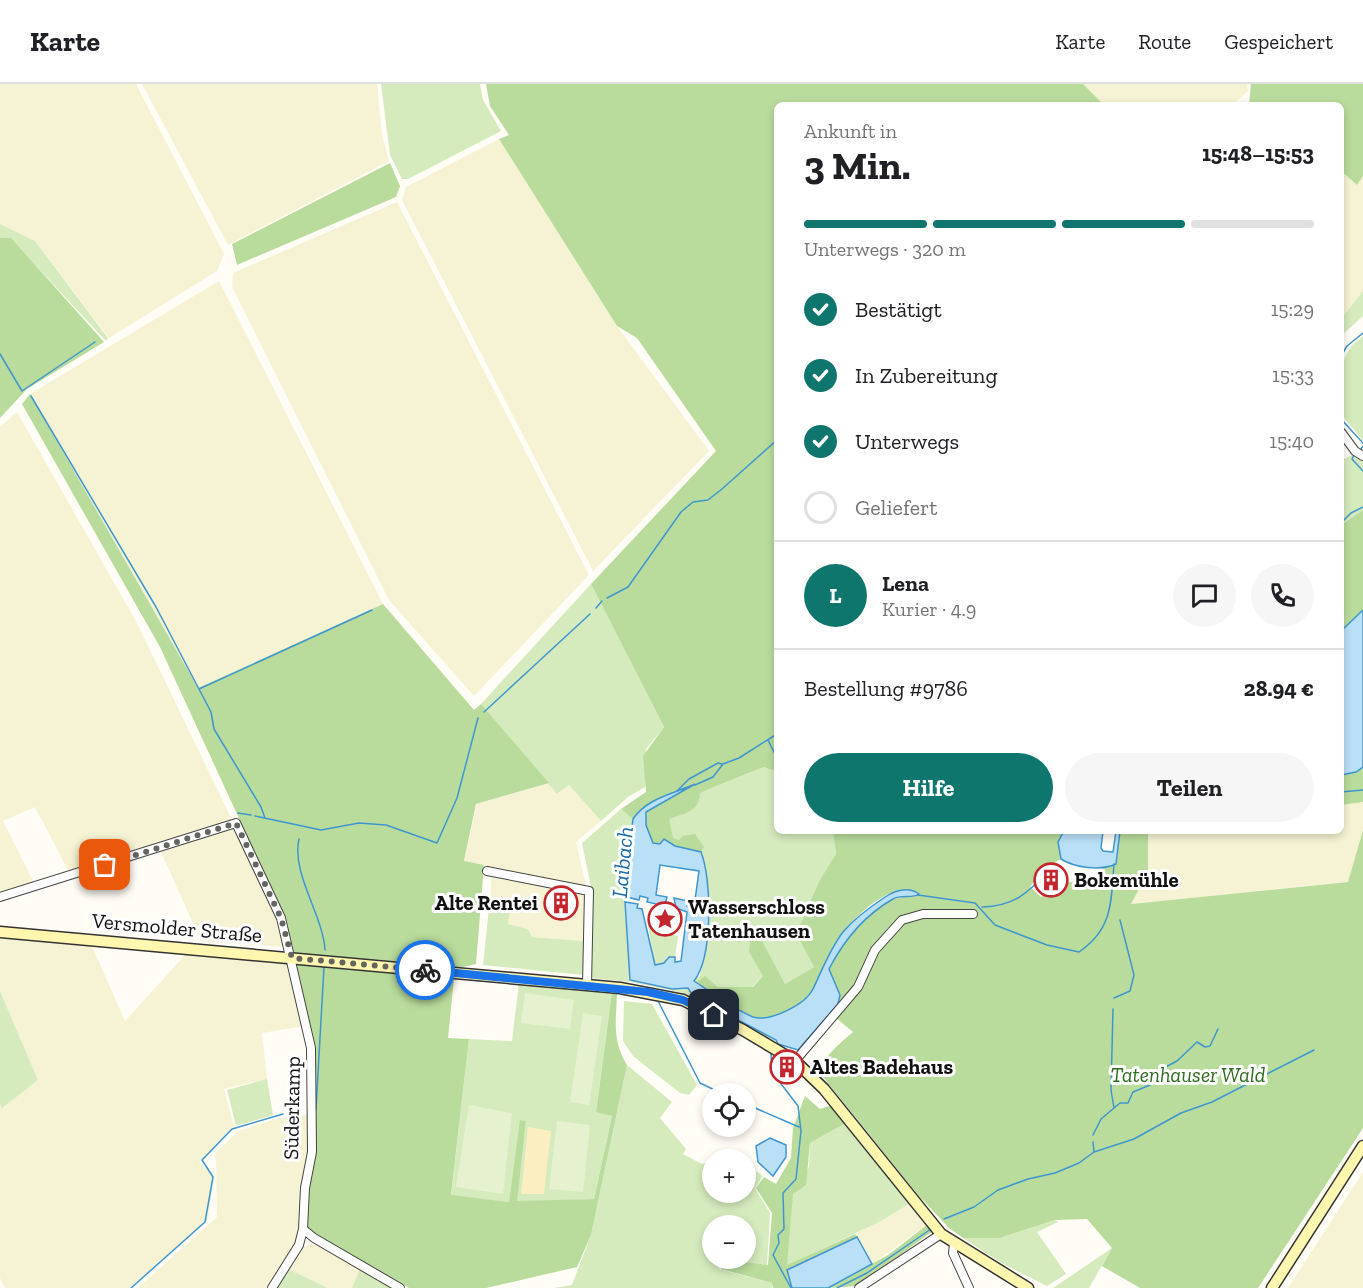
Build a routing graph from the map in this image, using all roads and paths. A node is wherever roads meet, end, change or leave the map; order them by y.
1 (1344, 436) edge
2 (1363, 456) edge
3 (487, 871) dead end
4 (0, 897) edge
5 (974, 914) dead end
6 (0, 932) edge
7 (292, 958) junction
8 (587, 985) junction
9 (795, 1060) junction
10 (1363, 1146) edge
11 (303, 1229) junction
12 (941, 1234) junction
13 (322, 1243) junction
14 (954, 1244) junction
15 (299, 1245) junction
16 (272, 1288) edge
17 (400, 1288) edge
18 (859, 1288) edge
19 (969, 1288) edge
20 (1028, 1288) edge
21 (1272, 1288) edge

1 - 2 street
3 - 8 street
4 - 7 street, Süderkamp
5 - 9 street
6 - 7 main road, Versmolder Straße
7 - 8 main road, Versmolder Straße
7 - 11 street, Süderkamp
8 - 9 main road, Versmolder Straße
9 - 12 main road, Versmolder Straße
10 - 21 main road
11 - 13 street
11 - 15 street, Süderkamp
12 - 14 main road, Versmolder Straße
12 - 18 street
13 - 15 street
13 - 17 street
14 - 19 street
14 - 20 main road, Versmolder Straße
15 - 16 street, Süderkamp

